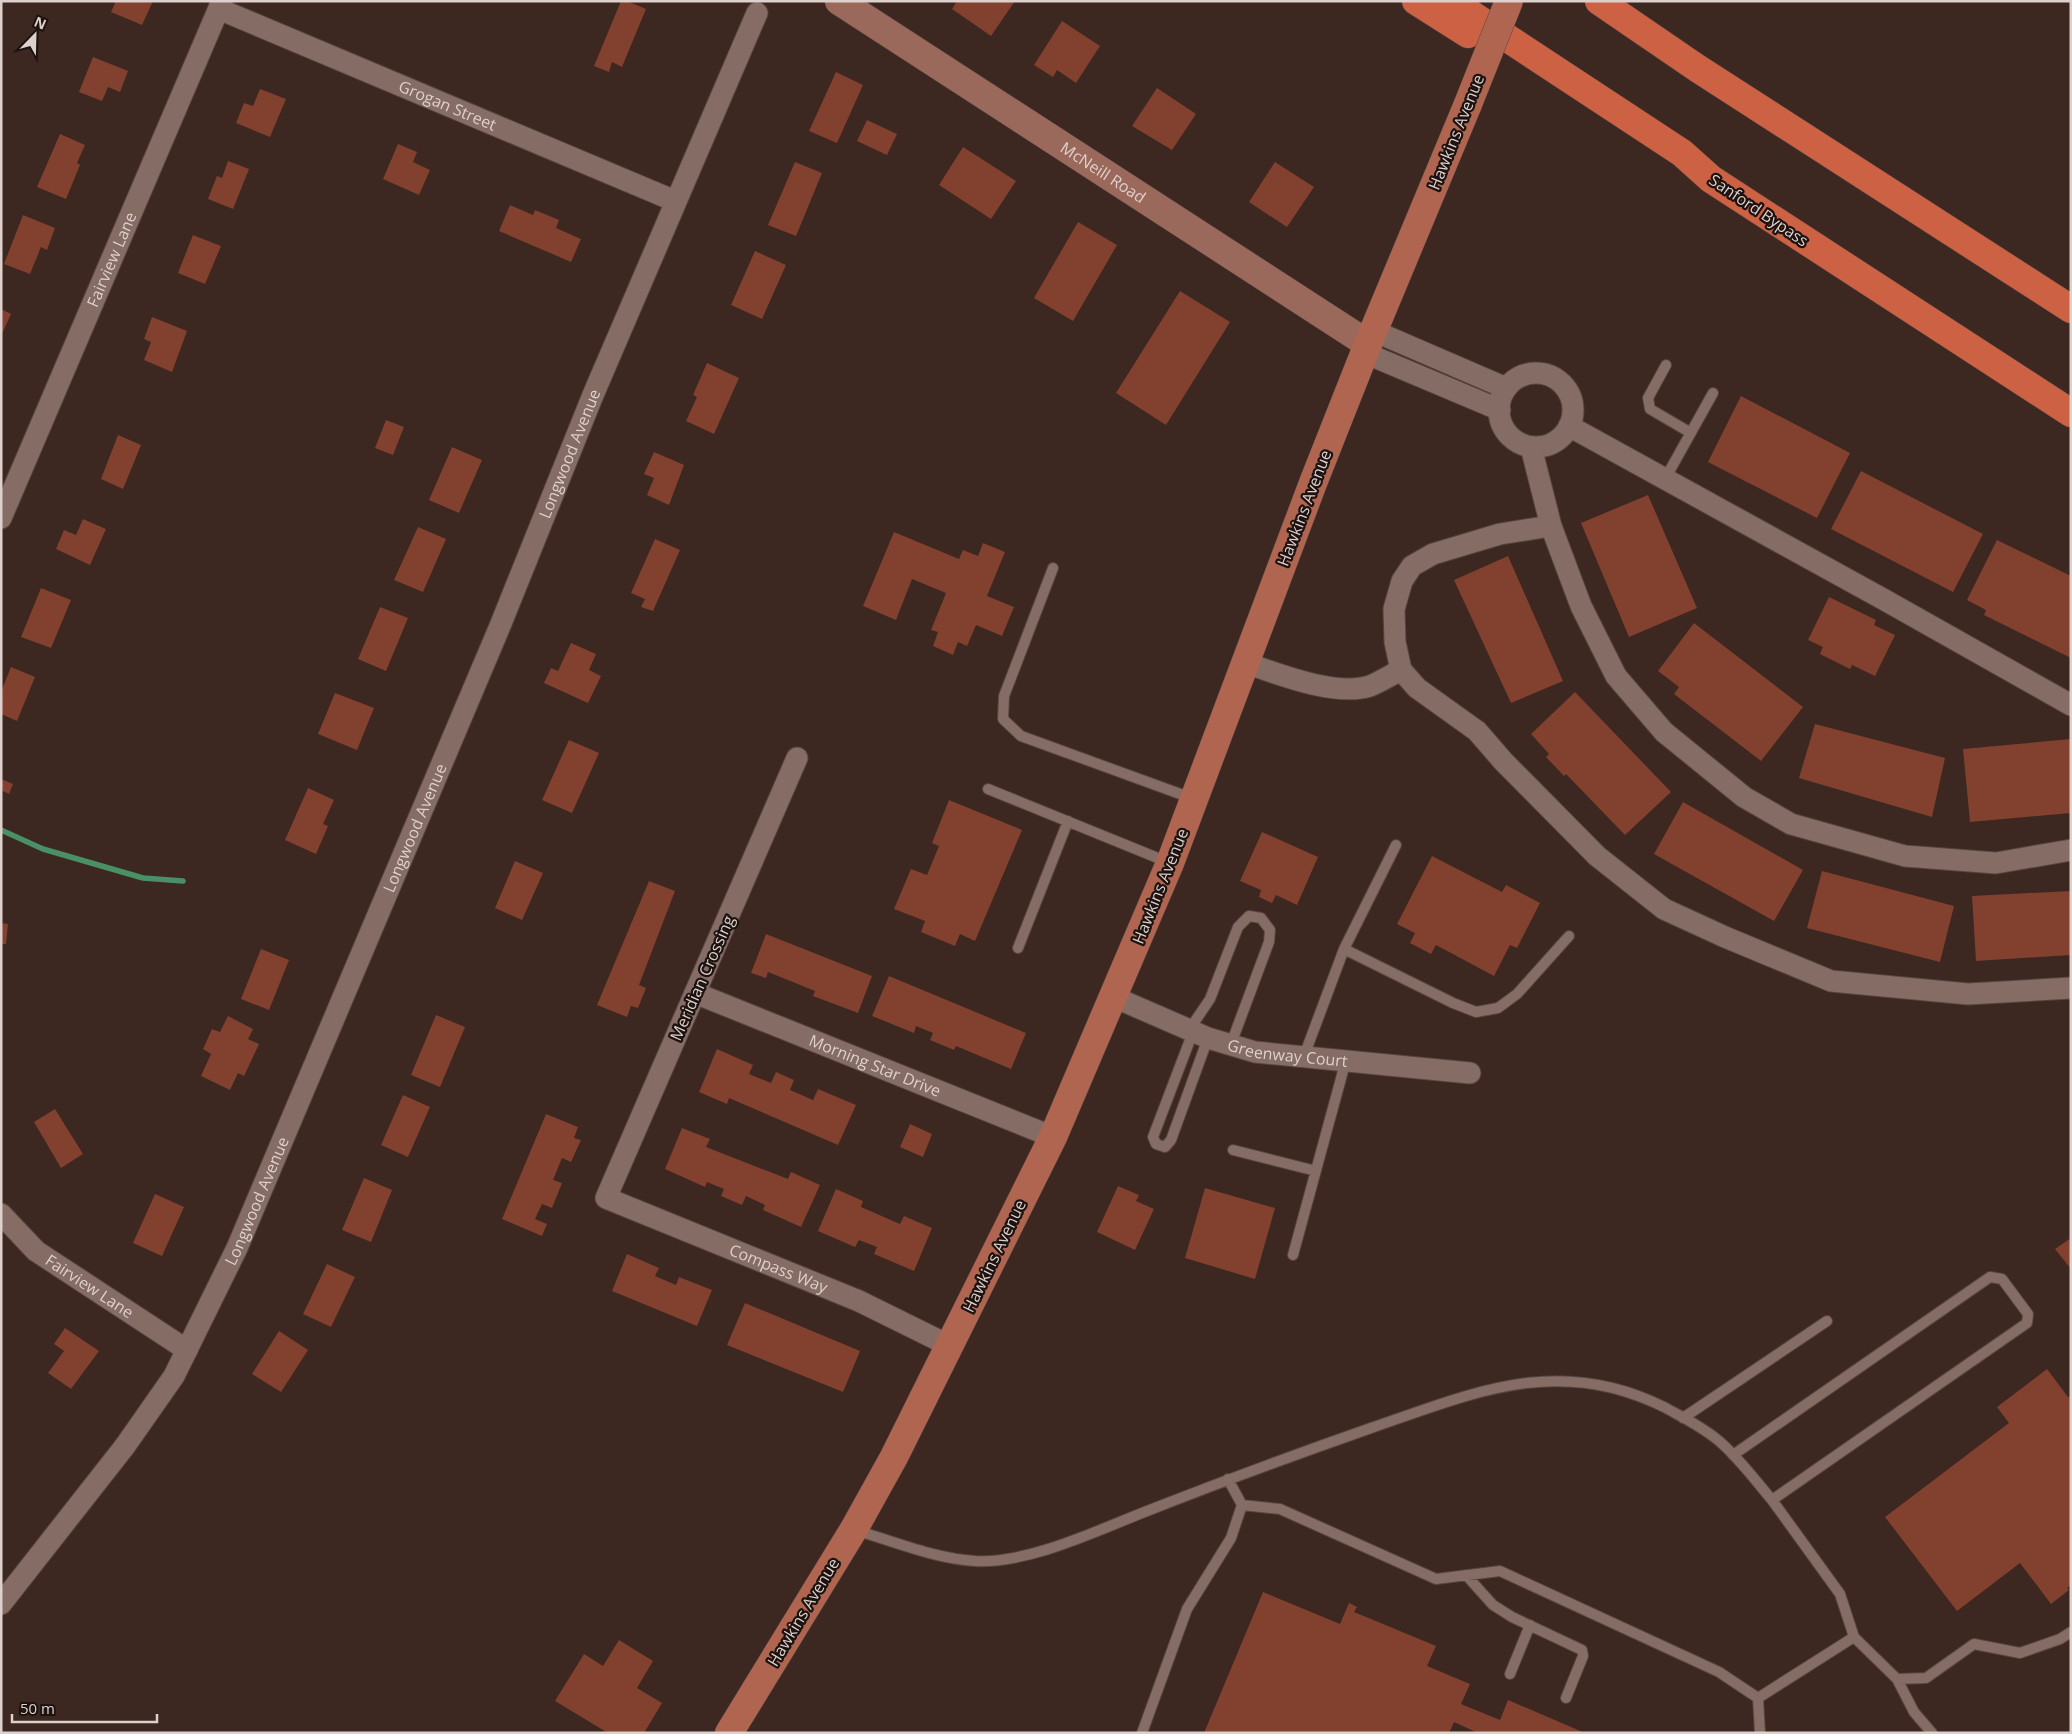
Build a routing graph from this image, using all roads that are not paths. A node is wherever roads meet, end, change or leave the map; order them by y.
1 (840, 1) edge
2 (1416, 1) edge
3 (1451, 1) edge
4 (1508, 1) edge
5 (1599, 1) edge
6 (1632, 1) edge
7 (221, 5) edge
8 (757, 13) dead end
9 (1711, 179) junction
10 (1881, 187) junction
11 (675, 201) junction
12 (2071, 309) edge
13 (1369, 343) junction
14 (1666, 365) dead end
15 (1506, 388) junction
16 (1714, 393) dead end
17 (1500, 410) junction
18 (2071, 413) edge
19 (1569, 426) junction
20 (1691, 433) junction
21 (1532, 447) junction
22 (1665, 479) junction
23 (1, 518) edge
24 (1550, 526) junction
25 (1053, 568) dead end
26 (1246, 663) junction
27 (1401, 670) junction
28 (2071, 705) edge
29 (797, 758) dead end
30 (988, 789) dead end
31 (1195, 799) junction
32 (1068, 821) junction
33 (1396, 844) dead end
34 (2071, 850) edge
35 (1170, 863) junction
36 (1569, 936) dead end
37 (1018, 948) dead end
38 (1344, 949) junction
39 (2071, 988) edge
40 (696, 993) junction
41 (1114, 997) junction
42 (1197, 1033) junction
43 (1231, 1044) junction
44 (1304, 1056) junction
45 (1346, 1060) junction
46 (1470, 1072) dead end
47 (1054, 1137) junction
48 (1233, 1150) dead end
49 (1316, 1171) junction
50 (606, 1198) joint
51 (1, 1214) edge
52 (1294, 1255) dead end
53 (1827, 1322) dead end
54 (950, 1346) junction
55 (187, 1350) junction
56 (1683, 1418) junction
57 (1734, 1455) junction
58 (1228, 1478) junction
59 (1772, 1500) junction
60 (1242, 1505) junction
61 (854, 1529) junction
62 (1466, 1575) junction
63 (1, 1604) edge
64 (1530, 1625) junction
65 (2071, 1632) edge
66 (1854, 1637) junction
67 (1510, 1674) dead end
68 (1896, 1679) junction
69 (1566, 1698) dead end
70 (1758, 1698) junction
71 (729, 1733) edge
72 (1142, 1733) edge
73 (1760, 1733) edge
74 (1932, 1733) edge

1 - 13 street, McNeill Road
2 - 9 highway
3 - 9 highway, Sanford Bypass
4 - 13 main road, Hawkins Avenue, bridge
5 - 10 highway
6 - 10 highway
7 - 11 street, Grogan Street
7 - 23 street, Fairview Lane
8 - 11 street, Longwood Avenue
9 - 18 highway, Sanford Bypass
10 - 12 highway
11 - 55 street, Longwood Avenue
13 - 15 street
13 - 17 street
13 - 26 main road, Hawkins Avenue
14 - 20 lane
15 - 17 street
15 - 19 street
16 - 20 lane
17 - 21 street
19 - 21 street
19 - 22 street
20 - 22 lane
21 - 24 street
22 - 28 street
24 - 27 street
24 - 34 street
25 - 31 lane
26 - 27 street
26 - 31 main road, Hawkins Avenue
27 - 39 street
29 - 40 street, Meridian Crossing
30 - 32 lane
31 - 35 main road, Hawkins Avenue
32 - 35 lane
32 - 37 lane
33 - 38 lane
35 - 41 main road, Hawkins Avenue
36 - 38 lane
38 - 44 lane
40 - 47 street, Morning Star Drive
40 - 50 street, Meridian Crossing
41 - 42 street, Greenway Court
41 - 47 main road, Hawkins Avenue
42 - 42 lane
42 - 43 street, Greenway Court
42 - 43 lane
43 - 44 street, Greenway Court
44 - 45 street, Greenway Court
45 - 46 street, Greenway Court
45 - 49 lane
47 - 54 main road, Hawkins Avenue
48 - 49 lane
49 - 52 lane
50 - 54 street, Compass Way
51 - 55 street, Fairview Lane
53 - 56 lane
54 - 61 main road, Hawkins Avenue
55 - 63 street, Longwood Avenue
56 - 57 lane
56 - 58 lane
57 - 59 lane
57 - 59 lane
58 - 60 lane
58 - 61 lane
59 - 66 lane
60 - 62 lane
60 - 72 lane
61 - 71 main road, Hawkins Avenue
62 - 64 lane
62 - 70 lane
64 - 67 lane
64 - 69 lane
65 - 68 lane
66 - 68 lane
66 - 70 lane
68 - 74 lane
70 - 73 lane

